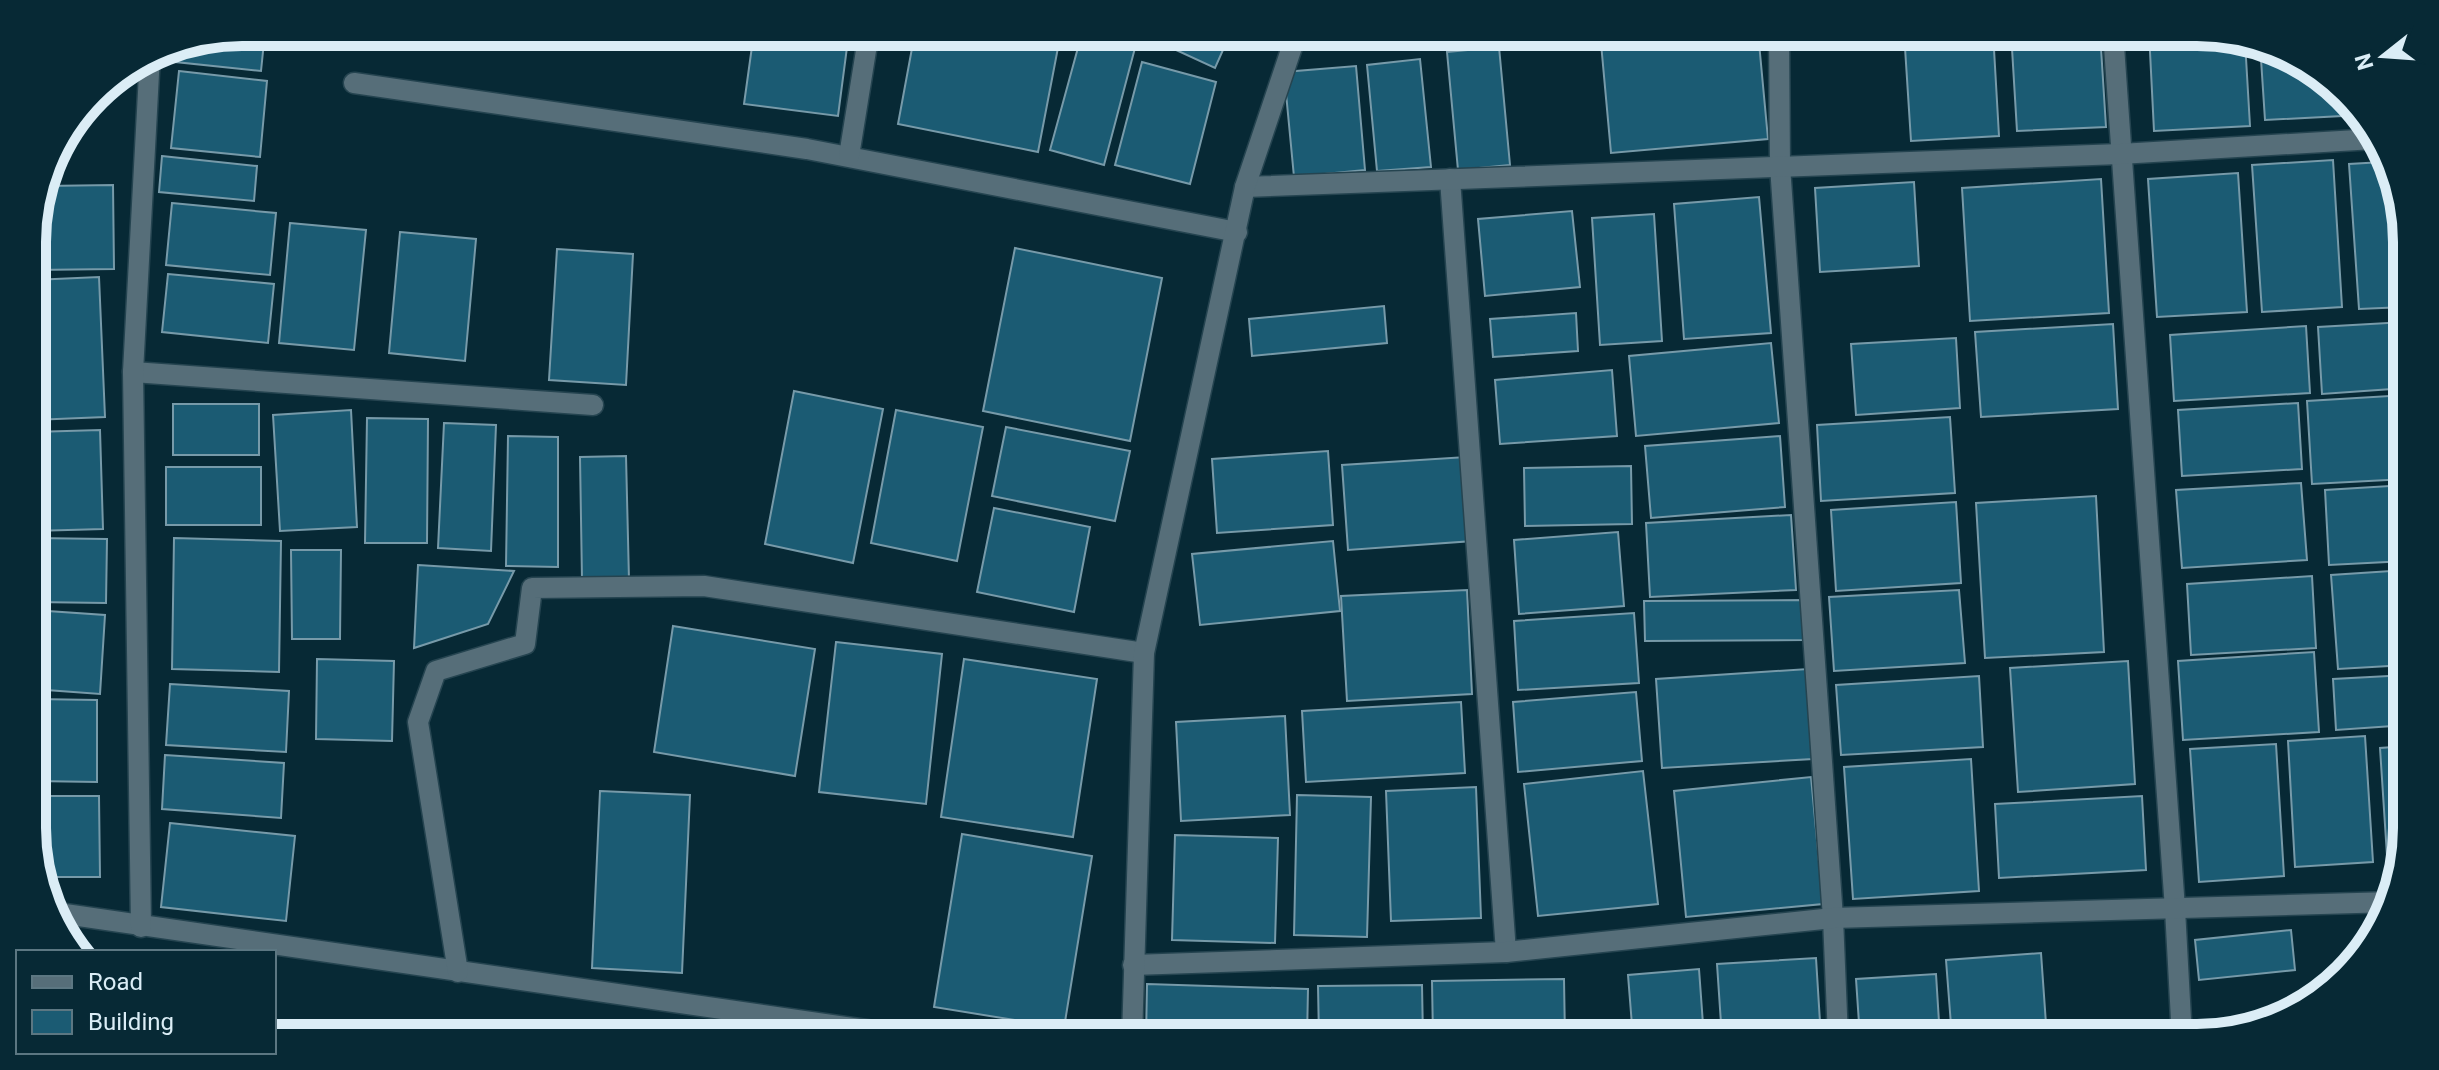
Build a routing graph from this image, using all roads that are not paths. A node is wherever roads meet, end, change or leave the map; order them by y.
1 (867, 46) edge
2 (1292, 46) edge
3 (1779, 46) edge
4 (2114, 46) edge
5 (149, 69) edge
6 (354, 83) dead end
7 (2364, 140) edge
8 (2120, 154) junction
9 (849, 156) junction
10 (1780, 166) junction
11 (1450, 179) junction
12 (1245, 187) junction
13 (1237, 232) junction
14 (133, 372) junction
15 (593, 405) dead end
16 (1144, 653) junction
17 (2378, 902) edge
18 (2175, 909) junction
19 (66, 914) edge
20 (1833, 918) junction
21 (141, 927) junction
22 (1506, 952) junction
23 (1133, 965) junction
24 (458, 972) junction
25 (824, 1024) edge
26 (1132, 1024) edge
27 (1837, 1024) edge
28 (2181, 1024) edge

1 - 9 street
2 - 12 street
3 - 10 street
4 - 8 street
5 - 14 street
6 - 9 street
7 - 8 street
8 - 10 street
8 - 18 street
9 - 13 street
10 - 11 street
10 - 20 street
11 - 12 street
11 - 22 street
12 - 13 street
13 - 16 street
14 - 15 street
14 - 21 street
16 - 23 street
16 - 24 street
17 - 18 street
18 - 20 street
18 - 28 street
19 - 21 street
20 - 22 street
20 - 27 street
21 - 24 street
22 - 23 street
23 - 26 street
24 - 25 street

